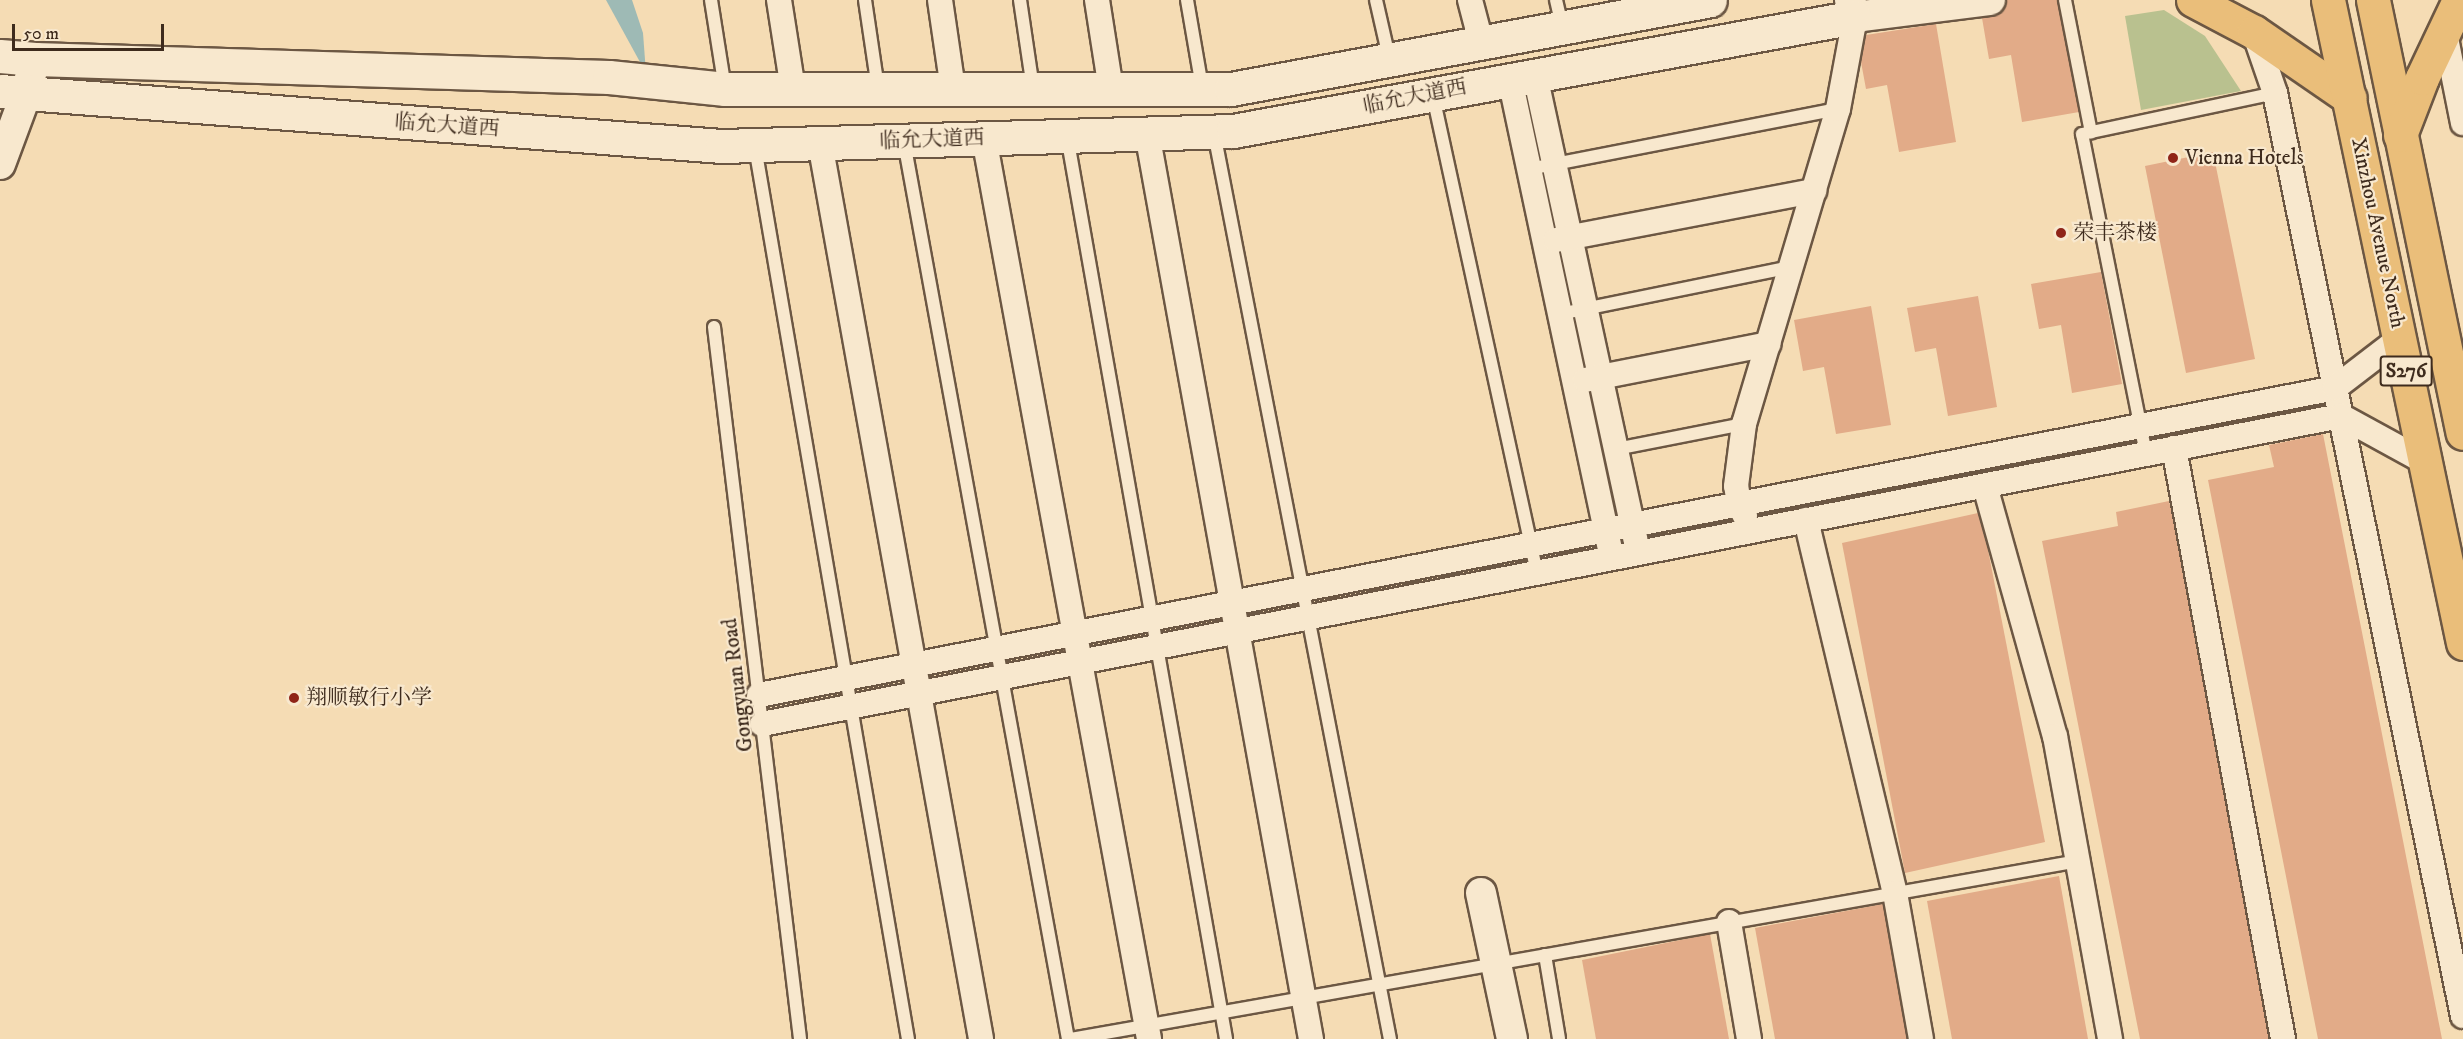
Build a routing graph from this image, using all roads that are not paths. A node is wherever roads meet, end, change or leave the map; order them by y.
1 (711, 0) edge
2 (779, 0) edge
3 (864, 0) edge
4 (940, 0) edge
5 (1020, 0) edge
6 (1097, 0) edge
7 (1187, 0) edge
8 (1376, 0) edge
9 (1470, 0) edge
10 (1710, 0) edge
11 (1990, 0) edge
12 (2065, 0) edge
13 (2193, 0) edge
14 (2328, 0) edge
15 (2373, 0) edge
16 (1853, 8) edge
17 (1559, 14) edge
18 (2452, 14) edge
19 (2254, 32) junction
20 (1481, 42) junction
21 (0, 56) edge
22 (35, 59) junction
23 (1389, 59) junction
24 (1523, 77) junction
25 (725, 89) junction
26 (794, 89) junction
27 (878, 89) junction
28 (953, 89) junction
29 (1033, 89) junction
30 (1111, 89) junction
31 (1203, 89) junction
32 (13, 92) edge
33 (2276, 93) junction
34 (1432, 94) junction
35 (2350, 98) junction
36 (1838, 109) junction
37 (2463, 123) edge
38 (1214, 132) junction
39 (2091, 132) junction
40 (1147, 133) junction
41 (2400, 135) junction
42 (1067, 136) junction
43 (984, 138) junction
44 (904, 141) junction
45 (820, 143) junction
46 (754, 145) junction
47 (0, 164) edge
48 (1554, 164) junction
49 (1529, 169) junction
50 (1814, 191) junction
51 (1570, 238) junction
52 (1545, 242) junction
53 (1791, 267) junction
54 (1585, 309) junction
55 (1560, 314) junction
56 (714, 327) dead end
57 (2400, 338) junction
58 (1768, 344) junction
59 (1600, 377) junction
60 (1574, 382) junction
61 (2335, 388) junction
62 (2341, 416) junction
63 (1744, 424) junction
64 (2140, 426) junction
65 (2463, 433) edge
66 (2174, 448) junction
67 (1615, 449) junction
68 (1589, 454) junction
69 (2146, 454) junction
70 (2425, 462) junction
71 (1985, 486) junction
72 (1739, 504) junction
73 (1806, 520) junction
74 (1632, 525) junction
75 (1605, 530) junction
76 (1753, 531) junction
77 (1531, 545) junction
78 (1638, 553) junction
79 (1611, 558) junction
80 (1537, 573) junction
81 (1303, 589) junction
82 (1232, 603) junction
83 (1152, 618) junction
84 (1308, 618) junction
85 (1237, 632) junction
86 (1074, 633) junction
87 (2463, 643) edge
88 (1157, 647) junction
89 (996, 648) junction
90 (1080, 662) junction
91 (914, 664) junction
92 (1002, 677) junction
93 (846, 678) junction
94 (919, 694) junction
95 (759, 695) junction
96 (851, 707) junction
97 (762, 724) junction
98 (2078, 861) junction
99 (1481, 893) dead end
100 (1895, 893) junction
101 (1730, 922) junction
102 (1545, 955) junction
103 (1496, 964) junction
104 (1380, 984) junction
105 (1303, 998) junction
106 (1222, 1012) junction
107 (2463, 1016) edge
108 (1148, 1032) edge
109 (800, 1039) edge
110 (908, 1039) edge
111 (981, 1039) edge
112 (1070, 1039) edge
113 (1226, 1039) edge
114 (1311, 1039) edge
115 (1390, 1039) edge
116 (1512, 1039) edge
117 (1559, 1039) edge
118 (1749, 1039) edge
119 (1921, 1039) edge
120 (2110, 1039) edge
121 (2283, 1039) edge

1 - 25 lane
2 - 26 street
3 - 27 lane
4 - 28 street
5 - 29 lane
6 - 30 street
7 - 31 lane
8 - 23 lane
9 - 20 street
10 - 17 main road, 临允大道西
11 - 16 street
12 - 39 lane
13 - 19 main road
14 - 35 main road, Xinzhou Avenue North / S276
15 - 41 main road, Xinzhou Avenue North / S276
16 - 24 main road, 临允大道西
16 - 36 street
17 - 20 main road, 临允大道西
18 - 37 street
18 - 41 main road
19 - 33 street
19 - 35 main road
20 - 23 main road, 临允大道西
21 - 22 main road, 临允大道西
22 - 25 main road, 临允大道西
22 - 32 street
23 - 31 main road, 临允大道西
24 - 34 main road, 临允大道西
24 - 48 street
24 - 49 street
25 - 26 main road, 临允大道西
26 - 27 main road, 临允大道西
27 - 28 main road, 临允大道西
28 - 29 main road, 临允大道西
29 - 30 main road, 临允大道西
30 - 31 main road, 临允大道西
32 - 46 main road, 临允大道西
32 - 47 street
33 - 39 lane
33 - 61 street
34 - 38 main road, 临允大道西
34 - 77 lane
35 - 57 main road, Xinzhou Avenue North / S276
36 - 48 lane
36 - 50 street
38 - 40 main road, 临允大道西
38 - 81 lane
39 - 64 lane
40 - 42 main road, 临允大道西
40 - 82 street
41 - 65 main road, Xinzhou Avenue North / S276
42 - 43 main road, 临允大道西
42 - 83 lane
43 - 44 main road, 临允大道西
43 - 86 street
44 - 45 main road, 临允大道西
44 - 89 lane
45 - 46 main road, 临允大道西
45 - 91 street
46 - 93 lane
48 - 49 lane
48 - 51 street
49 - 52 street
50 - 51 street
50 - 53 street
51 - 52 street
51 - 54 street
52 - 55 street
53 - 54 lane
53 - 58 street
54 - 55 lane
54 - 59 street
55 - 60 street
56 - 95 lane, Gongyuan Road
57 - 61 street
57 - 70 main road, Xinzhou Avenue North / S276
58 - 59 street
58 - 63 street
59 - 60 street
59 - 67 street
60 - 68 street
61 - 62 street
61 - 64 street
62 - 66 street
62 - 70 street
62 - 107 street
63 - 67 lane
63 - 72 street
64 - 69 lane
64 - 72 street
66 - 69 street
66 - 121 street
67 - 68 lane
67 - 74 street
68 - 75 street
69 - 71 street
70 - 87 main road, Xinzhou Avenue North / S276
71 - 73 street
71 - 98 street
72 - 74 street
72 - 76 street
73 - 76 street
73 - 100 street
74 - 75 street
74 - 78 street
75 - 77 street
75 - 79 street
76 - 78 street
77 - 80 lane
77 - 81 street
78 - 79 street
79 - 80 street
80 - 84 street
81 - 82 street
81 - 84 lane
82 - 83 street
82 - 85 street
83 - 86 street
83 - 88 lane
84 - 85 street
84 - 104 lane
85 - 88 street
85 - 105 street
86 - 89 street
86 - 90 street
88 - 90 street
88 - 106 lane
89 - 91 street
89 - 92 lane
90 - 92 street
90 - 108 street
91 - 93 street
91 - 94 street
92 - 94 street
92 - 112 lane
93 - 95 street
93 - 96 lane
94 - 96 street
94 - 111 street
95 - 97 lane, Gongyuan Road
96 - 97 street
96 - 110 lane
97 - 109 lane, Gongyuan Road
98 - 100 lane
98 - 120 street
99 - 103 street
100 - 101 lane
100 - 119 street
101 - 102 lane
101 - 118 street
102 - 103 lane
102 - 117 lane
103 - 104 lane
103 - 116 street
104 - 105 lane
104 - 115 lane
105 - 106 lane
105 - 114 street
106 - 108 lane
106 - 113 lane
108 - 112 lane

